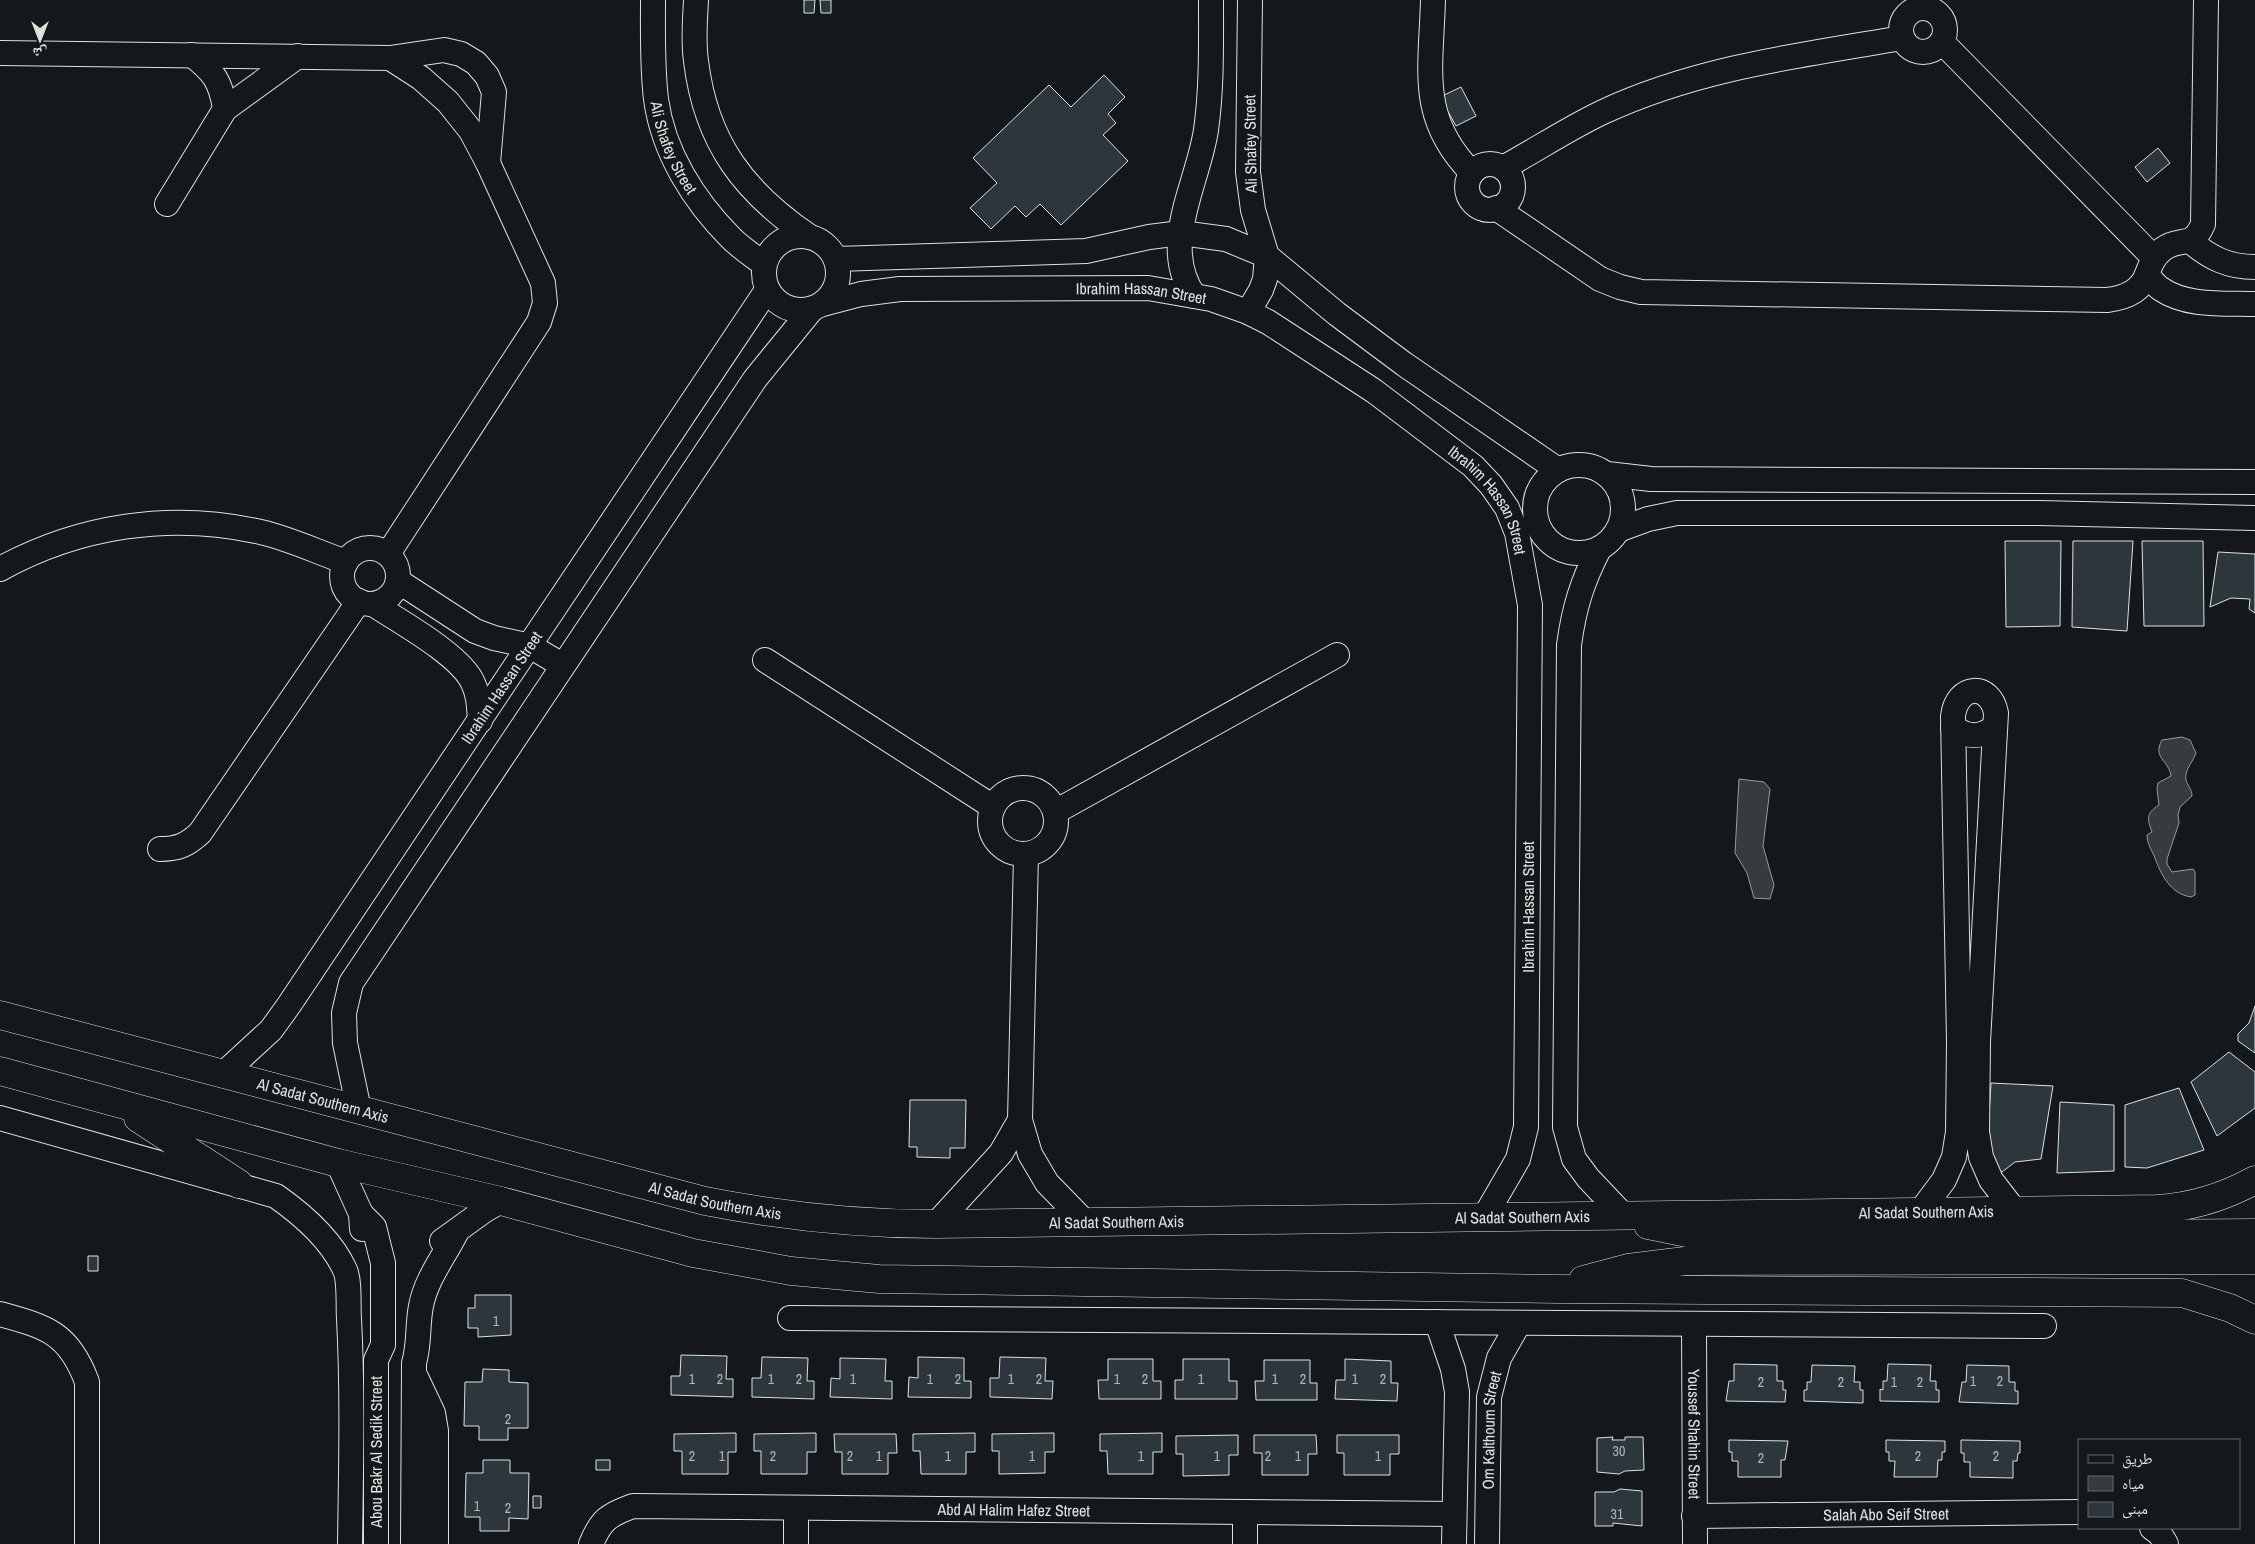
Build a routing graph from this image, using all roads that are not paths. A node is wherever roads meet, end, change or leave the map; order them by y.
1 (653, 0) edge
2 (696, 0) edge
3 (1211, 0) edge
4 (1250, 0) edge
5 (1433, 0) edge
6 (2206, 0) edge
7 (1927, 4) edge
8 (1902, 38) junction
9 (1942, 42) junction
10 (0, 53) edge
11 (192, 55) junction
12 (298, 56) junction
13 (390, 58) junction
14 (225, 109) junction
15 (488, 162) junction
16 (1503, 168) junction
17 (1472, 173) junction
18 (167, 204) dead end
19 (1496, 208) junction
20 (1181, 233) junction
21 (810, 237) junction
22 (2190, 241) junction
23 (1267, 256) junction
24 (836, 259) junction
25 (764, 264) junction
26 (2150, 267) junction
27 (2255, 267) edge
28 (767, 290) junction
29 (1194, 296) junction
30 (2255, 304) edge
31 (818, 306) junction
32 (1248, 312) junction
33 (1558, 470) junction
34 (1607, 474) junction
35 (2040, 480) junction
36 (2255, 482) edge
37 (2039, 513) junction
38 (2255, 518) edge
39 (1528, 530) junction
40 (1618, 530) junction
41 (1599, 549) junction
42 (388, 554) junction
43 (346, 562) junction
44 (0, 569) edge
45 (398, 581) junction
46 (366, 602) junction
47 (530, 646) junction
48 (1337, 655) dead end
49 (765, 660) dead end
50 (562, 665) junction
51 (480, 721) junction
52 (1953, 727) junction
53 (1995, 727) junction
54 (993, 807) junction
55 (1055, 812) junction
56 (160, 849) dead end
57 (1026, 854) junction
58 (0, 1015) edge
59 (1969, 1042) junction
60 (0, 1071) edge
61 (223, 1074) junction
62 (114, 1103) junction
63 (359, 1110) junction
64 (0, 1118) edge
65 (1020, 1120) junction
66 (338, 1163) junction
67 (2255, 1180) edge
68 (239, 1184) junction
69 (501, 1201) junction
70 (2014, 1210) junction
71 (1920, 1212) junction
72 (1623, 1215) junction
73 (1484, 1216) junction
74 (1085, 1222) junction
75 (936, 1224) junction
76 (2255, 1233) edge
77 (2255, 1260) edge
78 (1558, 1289) junction
79 (0, 1314) edge
80 (790, 1318) dead end
81 (2254, 1319) edge
82 (1437, 1322) junction
83 (1519, 1323) junction
84 (1694, 1324) junction
85 (2044, 1326) dead end
86 (376, 1366) junction
87 (414, 1367) junction
88 (352, 1370) junction
89 (796, 1509) junction
90 (1245, 1512) junction
91 (2078, 1512) edge
92 (1454, 1514) junction
93 (1694, 1516) junction
94 (2153, 1529) edge
95 (87, 1544) edge
96 (350, 1544) edge
97 (376, 1544) edge
98 (413, 1544) edge
99 (436, 1544) edge
100 (591, 1544) edge
101 (796, 1544) edge
102 (1245, 1544) edge
103 (1454, 1544) edge
104 (1487, 1544) edge
105 (1694, 1544) edge
106 (2166, 1544) edge

1 - 25 street, Ali Shafey Street
2 - 21 street
3 - 20 street
4 - 23 street, Ali Shafey Street
5 - 17 street
6 - 22 street
7 - 8 street
7 - 9 street
8 - 9 street
8 - 16 street
9 - 26 street
10 - 11 street
11 - 12 street
11 - 14 street
12 - 13 street
12 - 14 street
13 - 15 street
13 - 15 street
14 - 18 street
15 - 42 street
16 - 17 street
16 - 19 street
17 - 19 street
19 - 26 street
20 - 23 street
20 - 24 street
20 - 29 street
21 - 24 street
21 - 25 street
22 - 26 street
22 - 27 street
23 - 32 street, Ali Shafey Street
23 - 33 street
24 - 31 street
25 - 28 street
26 - 30 street
28 - 31 street
28 - 47 street, Ibrahim Hassan Street
29 - 31 street, Ibrahim Hassan Street
29 - 32 street, Ibrahim Hassan Street
31 - 50 street
32 - 39 street, Ibrahim Hassan Street
33 - 34 street
33 - 39 street
34 - 35 street
34 - 40 street
35 - 36 street
35 - 37 street
37 - 38 street
37 - 40 street
39 - 41 street
39 - 73 street, Ibrahim Hassan Street
40 - 41 street
41 - 72 street
42 - 43 street
42 - 45 street
43 - 44 street
43 - 46 street
45 - 46 street
45 - 47 street
46 - 51 street
46 - 56 street
47 - 50 street
47 - 51 street, Ibrahim Hassan Street
48 - 55 street
49 - 54 street
50 - 63 street
51 - 61 street, Ibrahim Hassan Street
52 - 53 street
52 - 53 street
52 - 59 street
53 - 59 street
54 - 55 street
54 - 57 street
55 - 57 street
57 - 65 street
58 - 61 main road, Al Sadat Southern Axis
59 - 70 street
59 - 71 street
60 - 62 main road
61 - 63 main road, Al Sadat Southern Axis
62 - 66 main road
62 - 68 main road
63 - 75 main road, Al Sadat Southern Axis
64 - 68 street
65 - 74 street
65 - 75 street
66 - 69 main road
66 - 86 street, Abou Bakr Al Sedik Street
67 - 70 main road, Al Sadat Southern Axis
68 - 88 street
69 - 78 main road
69 - 87 street
70 - 71 main road, Al Sadat Southern Axis
71 - 72 main road, Al Sadat Southern Axis
72 - 73 main road, Al Sadat Southern Axis
72 - 76 main road
73 - 74 main road, Al Sadat Southern Axis
74 - 75 main road, Al Sadat Southern Axis
77 - 78 main road
78 - 81 main road
79 - 95 street
80 - 82 street
82 - 83 street
82 - 92 street, Om Kalthoum Street
83 - 84 street
83 - 104 street, Om Kalthoum Street
84 - 85 street
84 - 93 street, Youssef Shahin Street
86 - 87 street
86 - 88 street
86 - 97 street, Abou Bakr Al Sedik Street
87 - 98 street
87 - 99 street
88 - 96 street
89 - 90 street, Abd Al Halim Hafez Street
89 - 100 street, Abd Al Halim Hafez Street
89 - 101 street
90 - 92 street, Abd Al Halim Hafez Street
90 - 102 street
91 - 93 street, Salah Abo Seif Street
92 - 103 street, Om Kalthoum Street
93 - 105 street, Youssef Shahin Street
94 - 106 street

